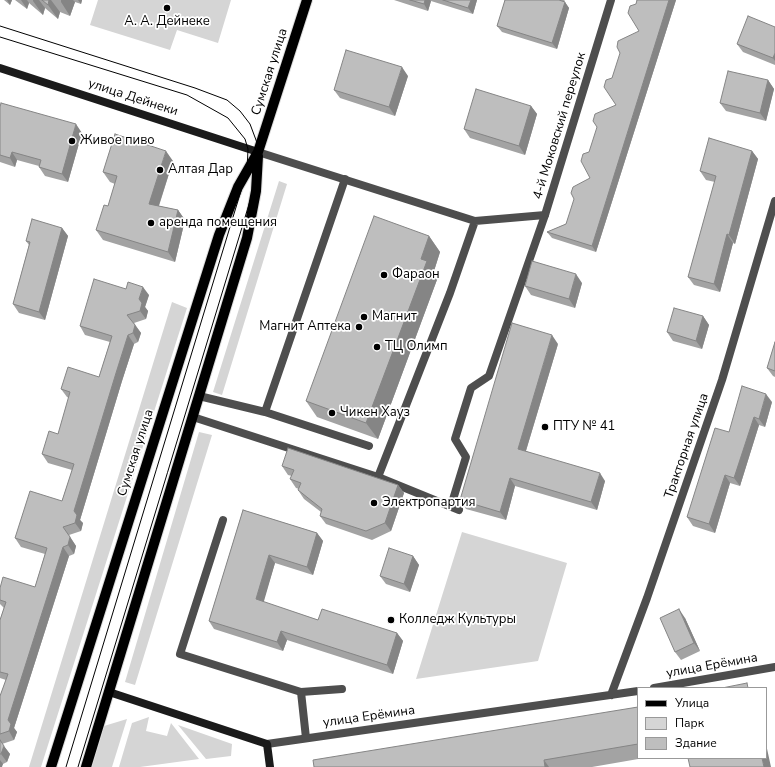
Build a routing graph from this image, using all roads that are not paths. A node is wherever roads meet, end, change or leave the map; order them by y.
1 (307, 0) edge
2 (611, 0) edge
3 (0, 68) edge
4 (258, 152) junction
5 (345, 179) junction
6 (775, 201) edge
7 (545, 215) junction
8 (475, 222) junction
9 (199, 396) junction
10 (266, 412) junction
11 (193, 417) junction
12 (369, 446) dead end
13 (378, 477) junction
14 (223, 520) dead end
15 (775, 667) edge
16 (660, 687) edge
17 (342, 689) dead end
18 (637, 691) edge
19 (109, 692) junction
20 (301, 692) junction
21 (611, 696) junction
22 (306, 738) junction
23 (267, 744) junction
24 (51, 767) edge
25 (86, 767) edge
26 (270, 767) edge

1 - 4 main road, Сумская улица
2 - 7 street, 4-й Моковский переулок
3 - 4 main road, улица Дейнеки
4 - 5 street
4 - 9 main road, Сумская улица
4 - 24 main road, Сумская улица
5 - 8 street
5 - 10 street
6 - 21 street, Тракторная улица
7 - 8 street, 4-й Моковский переулок
7 - 13 street
8 - 13 street
9 - 10 street
9 - 11 main road, Сумская улица
10 - 12 street
11 - 13 street
11 - 19 main road, Сумская улица
14 - 20 street
15 - 16 street, улица Ерёмина
17 - 20 street
18 - 21 street, улица Ерёмина
19 - 23 main road, улица Ерёмина
19 - 25 main road, Сумская улица
20 - 22 street
21 - 22 street, улица Ерёмина
22 - 23 street, улица Ерёмина
23 - 26 main road

